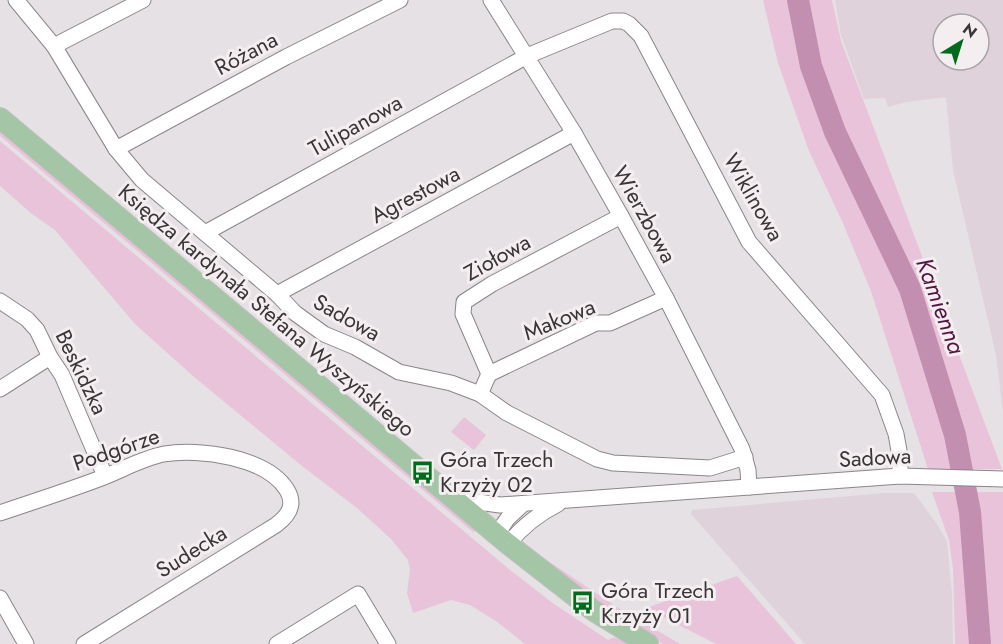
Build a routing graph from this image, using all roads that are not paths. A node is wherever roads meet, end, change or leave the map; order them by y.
1 (16, 0) edge
2 (142, 0) edge
3 (400, 0) edge
4 (491, 0) edge
5 (54, 46) junction
6 (526, 56) junction
7 (0, 118) edge
8 (574, 133) junction
9 (116, 149) junction
10 (621, 216) junction
11 (205, 233) junction
12 (277, 294) junction
13 (666, 298) junction
14 (0, 301) edge
15 (50, 357) junction
16 (489, 374) junction
17 (0, 389) edge
18 (480, 394) junction
19 (745, 457) junction
20 (105, 476) junction
21 (900, 476) junction
22 (1003, 479) edge
23 (279, 481) joint
24 (749, 487) junction
25 (454, 499) junction
26 (567, 501) junction
27 (523, 504) junction
28 (0, 513) edge
29 (502, 540) junction
30 (0, 598) edge
31 (25, 643) edge
32 (84, 644) edge
33 (277, 644) edge
34 (388, 644) edge
35 (648, 644) edge

1 - 5 street, Sadowa
2 - 5 street
3 - 9 street, Różana
4 - 6 street, Wierzbowa
5 - 9 street, Sadowa
6 - 8 street, Wierzbowa
6 - 11 street, Tulipanowa
6 - 21 street, Wiklinowa
7 - 25 main road, Księdza kardynała Stefana Wyszyńskiego
8 - 10 street, Wierzbowa
8 - 12 street, Agrestowa
9 - 11 street, Sadowa
10 - 13 street, Wierzbowa
10 - 16 street, Ziołowa
11 - 12 street, Sadowa
12 - 18 street, Sadowa
13 - 16 street, Makowa
13 - 19 street, Wierzbowa
14 - 15 street, Beskidzka
15 - 17 street
15 - 20 street, Beskidzka
16 - 18 street
18 - 19 street, Sadowa
19 - 24 street
20 - 23 street, Podgórze
20 - 28 street, Podgórze
21 - 22 street, Sadowa
21 - 24 street, Sadowa
23 - 32 street, Sudecka
24 - 26 street, Sadowa
25 - 27 street, Sadowa
25 - 29 main road, Księdza kardynała Stefana Wyszyńskiego
26 - 27 street, Sadowa
26 - 29 street, Sadowa
27 - 29 street
29 - 35 main road, Księdza kardynała Stefana Wyszyńskiego
30 - 31 street
33 - 34 street

